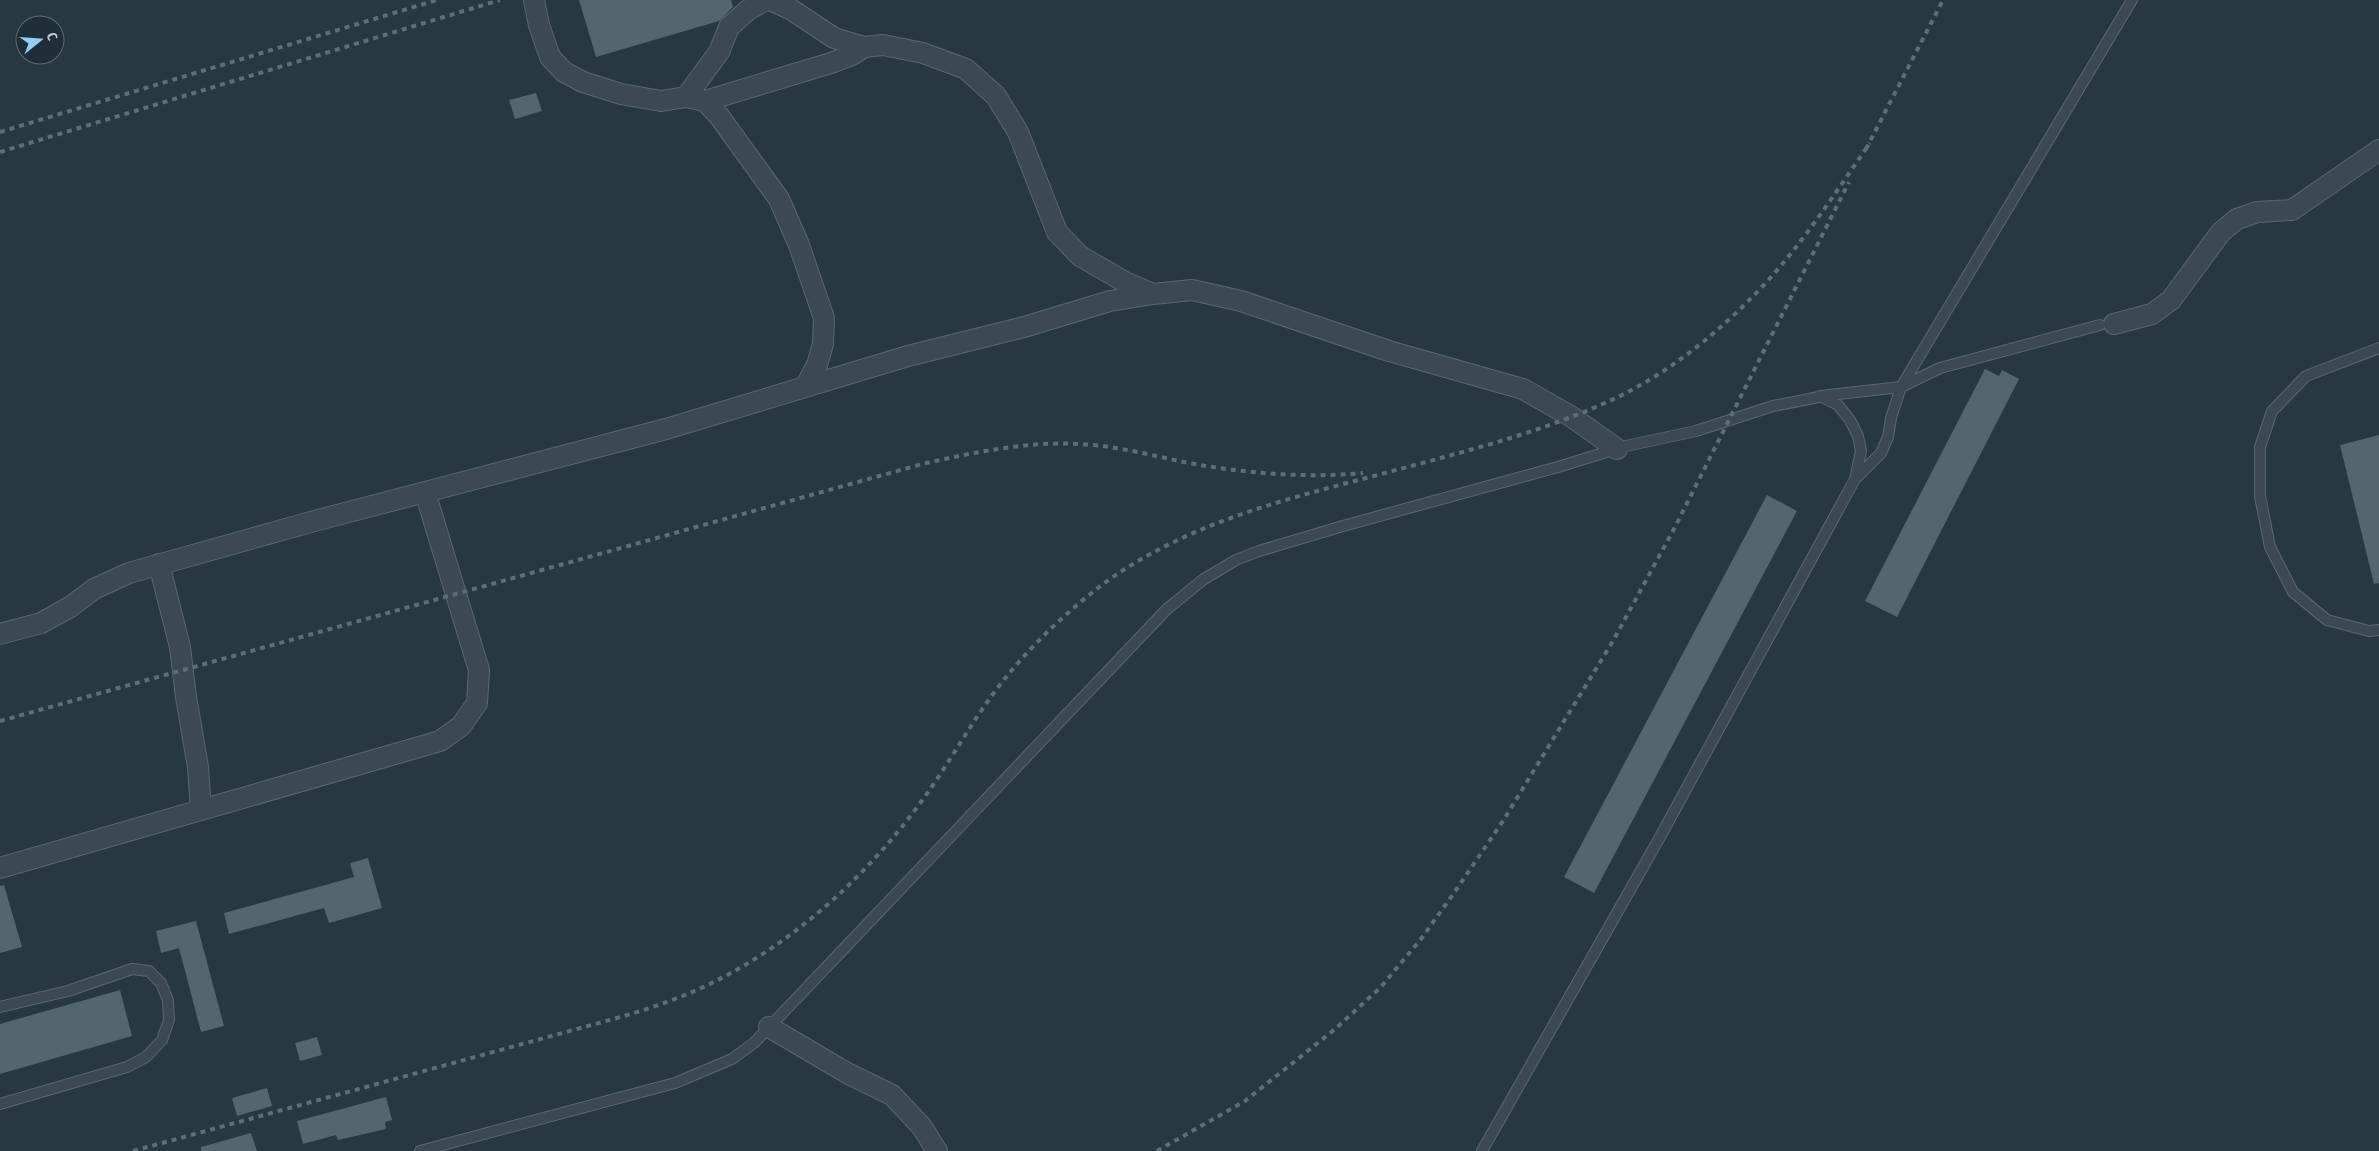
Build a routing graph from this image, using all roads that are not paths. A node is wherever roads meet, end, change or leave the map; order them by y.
1 (534, 0) edge
2 (766, 0) edge
3 (770, 0) edge
4 (2132, 0) edge
5 (864, 47) junction
6 (696, 99) junction
7 (2379, 150) edge
8 (1154, 294) junction
9 (2107, 324) joint
10 (2379, 348) edge
11 (805, 387) junction
12 (1901, 387) junction
13 (1820, 396) junction
14 (1617, 448) junction
15 (1855, 479) junction
16 (425, 492) junction
17 (159, 564) junction
18 (2379, 630) edge
19 (0, 634) edge
20 (201, 810) junction
21 (0, 868) edge
22 (0, 1007) edge
23 (769, 1027) junction
24 (0, 1104) edge
25 (420, 1151) edge
26 (937, 1151) edge
27 (1482, 1151) edge

1 - 6 street
2 - 6 street
3 - 5 street
4 - 12 lane
5 - 6 street
5 - 8 street
6 - 11 street
7 - 9 street
8 - 11 street
8 - 14 street
9 - 12 lane
10 - 18 lane
11 - 16 street
12 - 13 lane
12 - 15 lane
13 - 14 lane
13 - 15 lane
14 - 23 lane
15 - 27 lane
16 - 17 street
16 - 20 street
17 - 19 street
17 - 20 street
20 - 21 street
22 - 24 lane
23 - 25 lane
23 - 26 street

